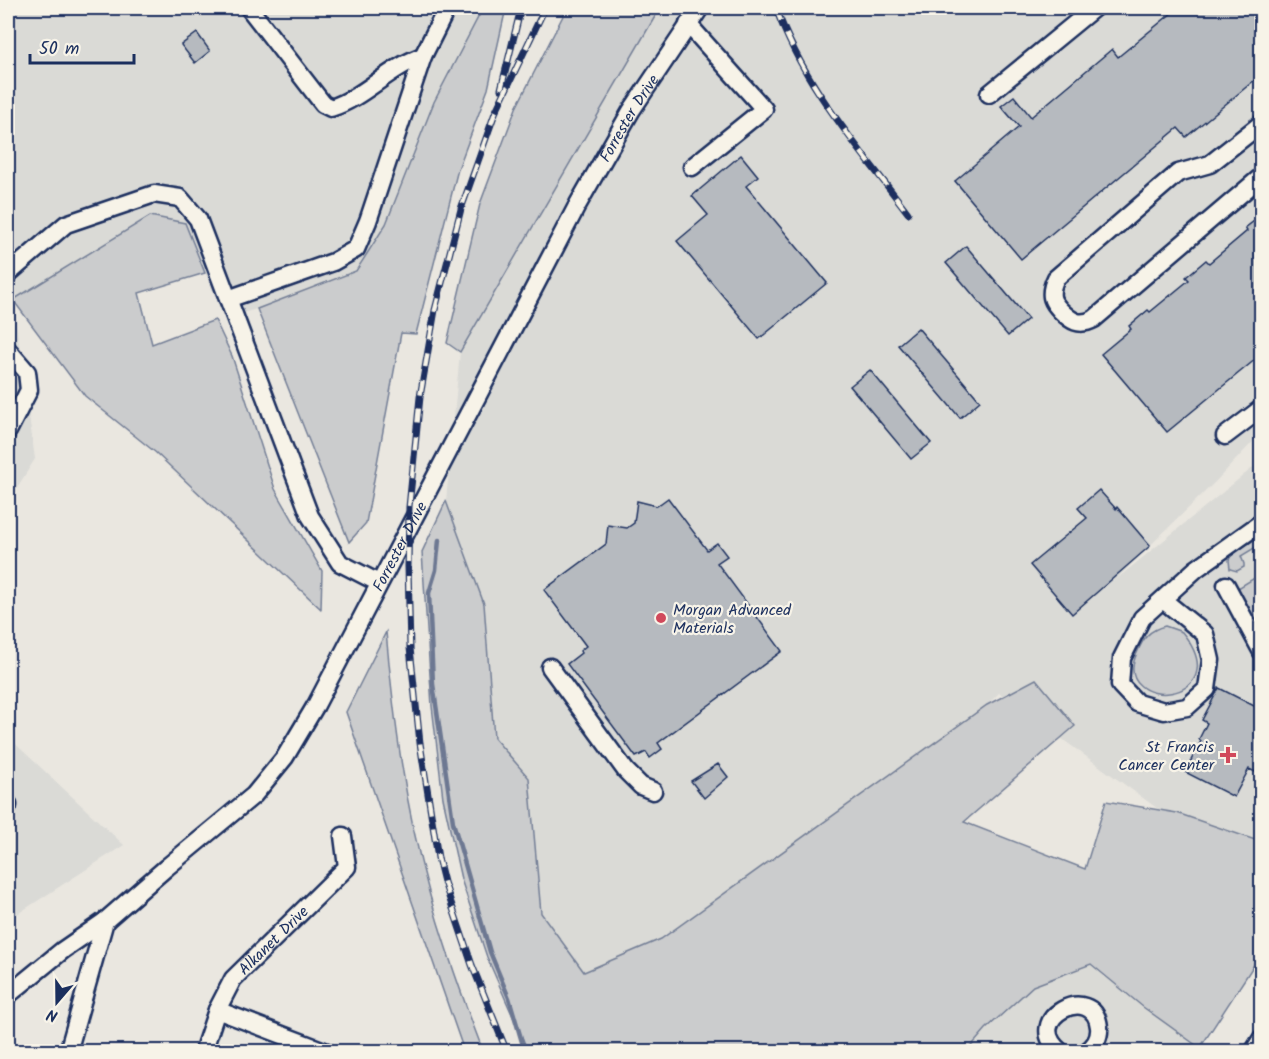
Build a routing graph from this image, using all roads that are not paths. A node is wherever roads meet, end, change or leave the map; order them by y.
1 (249, 8) edge
2 (447, 8) edge
3 (700, 8) edge
4 (1094, 8) edge
5 (688, 24) junction
6 (423, 56) junction
7 (989, 94) dead end
8 (1262, 123) edge
9 (692, 167) dead end
10 (1262, 176) edge
11 (8, 274) edge
12 (228, 299) junction
13 (8, 350) edge
14 (1262, 408) edge
15 (8, 431) edge
16 (1225, 436) dead end
17 (1262, 522) edge
18 (379, 583) junction
19 (1226, 585) dead end
20 (1163, 600) junction
21 (1262, 652) edge
22 (550, 667) dead end
23 (653, 790) dead end
24 (343, 836) dead end
25 (105, 921) junction
26 (8, 995) edge
27 (217, 1010) junction
28 (1098, 1036) junction
29 (1262, 1038) edge
30 (1056, 1050) edge
31 (68, 1051) edge
32 (203, 1052) edge
33 (327, 1052) edge
34 (1086, 1052) edge
35 (1109, 1052) edge
36 (1253, 1052) edge

1 - 6 street
2 - 6 street
3 - 5 street, Forrester Drive
4 - 7 street
5 - 9 street
5 - 18 street, Forrester Drive
6 - 12 street
8 - 10 street
11 - 12 street
12 - 18 street
13 - 15 street
14 - 16 street
17 - 20 street
18 - 25 street, Forrester Drive
19 - 21 street
20 - 20 street
22 - 23 street
24 - 27 street, Alkanet Drive
25 - 26 street, Forrester Drive
25 - 31 street
27 - 32 street, Alkanet Drive
27 - 33 street
28 - 30 street
28 - 34 street
28 - 35 street
29 - 36 street

